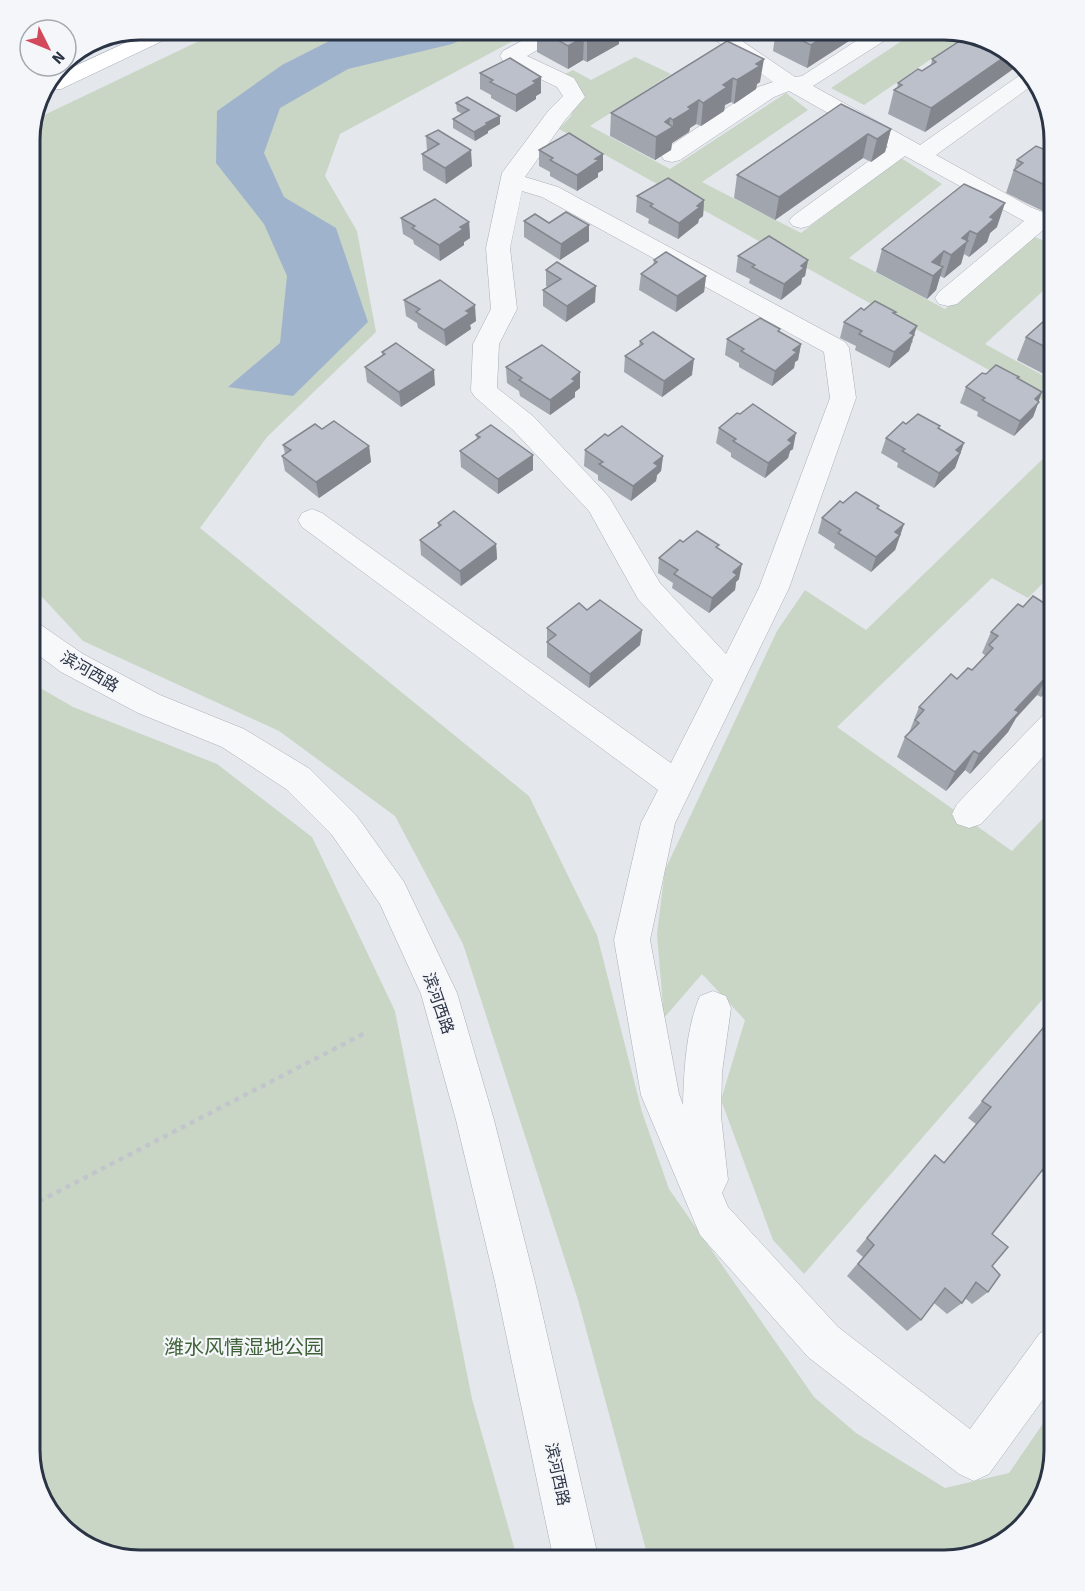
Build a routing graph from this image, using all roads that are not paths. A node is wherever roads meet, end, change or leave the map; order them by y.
1 (148, 40) edge
2 (539, 40) edge
3 (727, 41) edge
4 (871, 41) edge
5 (61, 80) edge
6 (1024, 81) edge
7 (792, 83) junction
8 (912, 151) junction
9 (672, 155) edge
10 (512, 181) junction
11 (801, 221) dead end
12 (1045, 221) edge
13 (1045, 225) edge
14 (948, 298) dead end
15 (312, 520) dead end
16 (41, 640) edge
17 (730, 678) junction
18 (1045, 734) edge
19 (677, 786) junction
20 (969, 814) dead end
21 (713, 1008) dead end
22 (714, 1221) junction
23 (1045, 1362) edge
24 (575, 1550) edge

1 - 5 main road
2 - 10 street
3 - 7 street
4 - 7 street
6 - 8 street
7 - 8 street
7 - 9 street
8 - 11 street
8 - 12 street
10 - 17 street
10 - 17 street
13 - 14 street
15 - 19 street
16 - 24 street, 滨河西路
17 - 19 street
18 - 20 street
19 - 22 street
21 - 22 street
22 - 23 street

